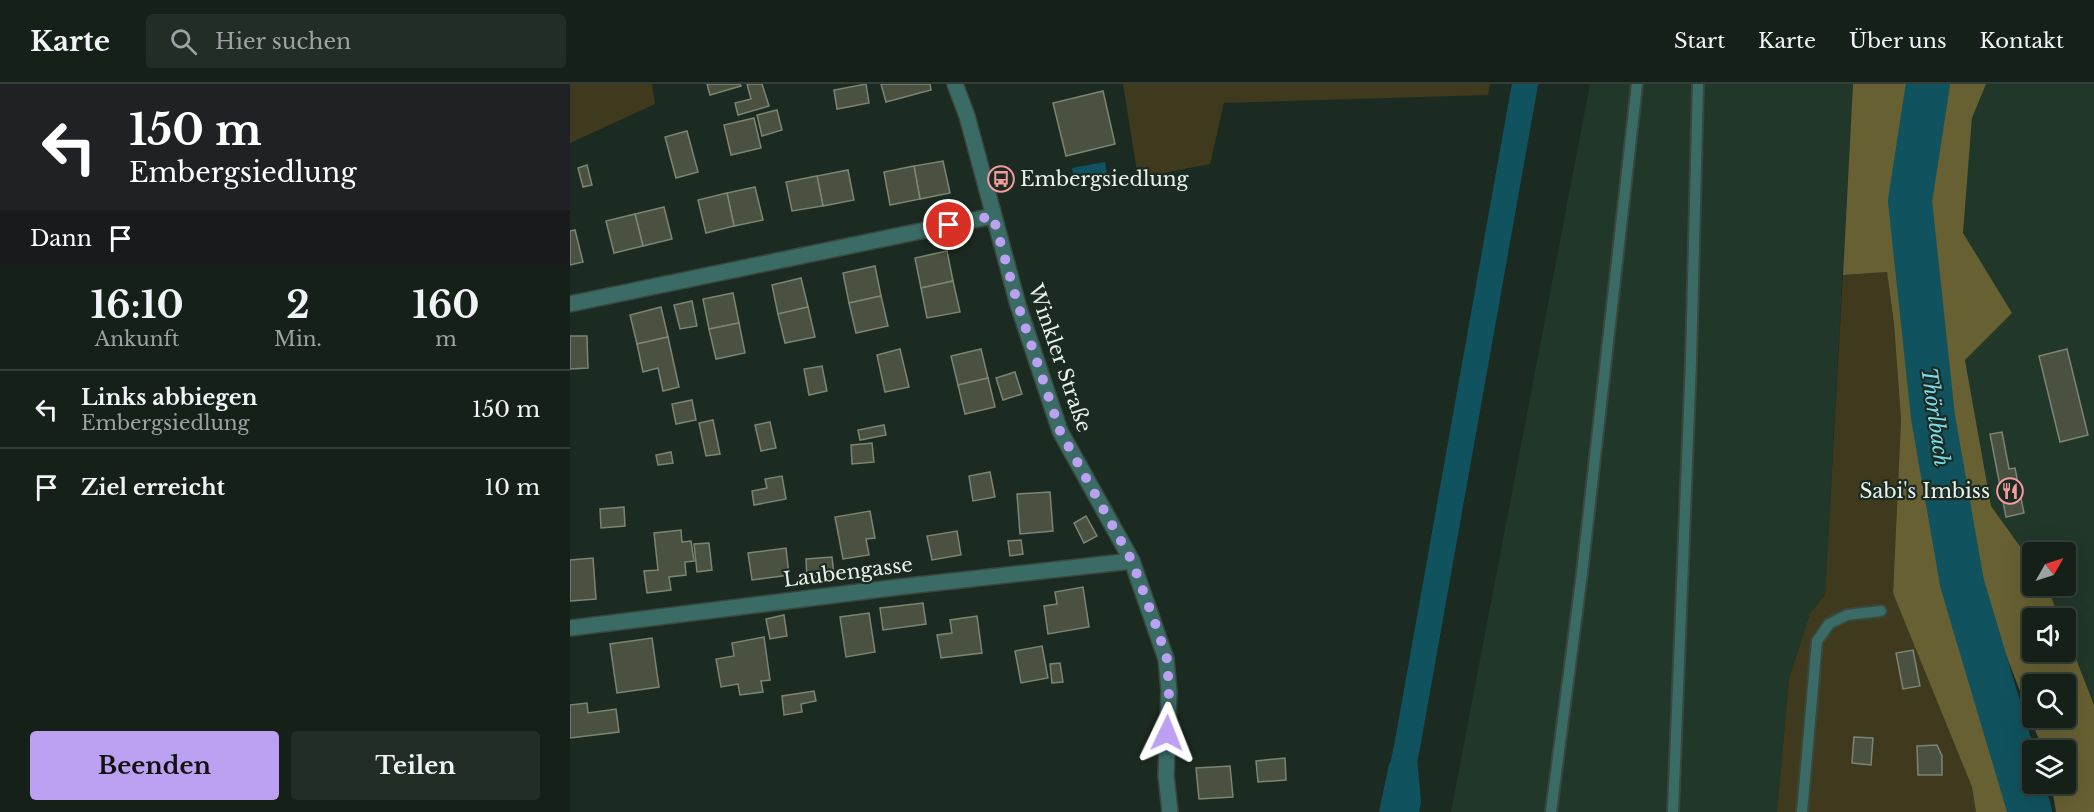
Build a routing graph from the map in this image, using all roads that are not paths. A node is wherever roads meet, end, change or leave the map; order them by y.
1 (956, 84) edge
2 (1637, 84) edge
3 (1698, 84) edge
4 (993, 216) junction
5 (570, 304) edge
6 (1132, 561) junction
7 (1881, 611) dead end
8 (570, 628) edge
9 (1170, 812) edge
10 (1551, 812) edge
11 (1673, 812) edge
12 (1802, 812) edge

1 - 4 street, Winkler Straße
2 - 10 lane
3 - 11 lane
4 - 5 street
4 - 6 street, Winkler Straße
6 - 8 street, Laubengasse
6 - 9 street, Winkler Straße
7 - 12 lane

